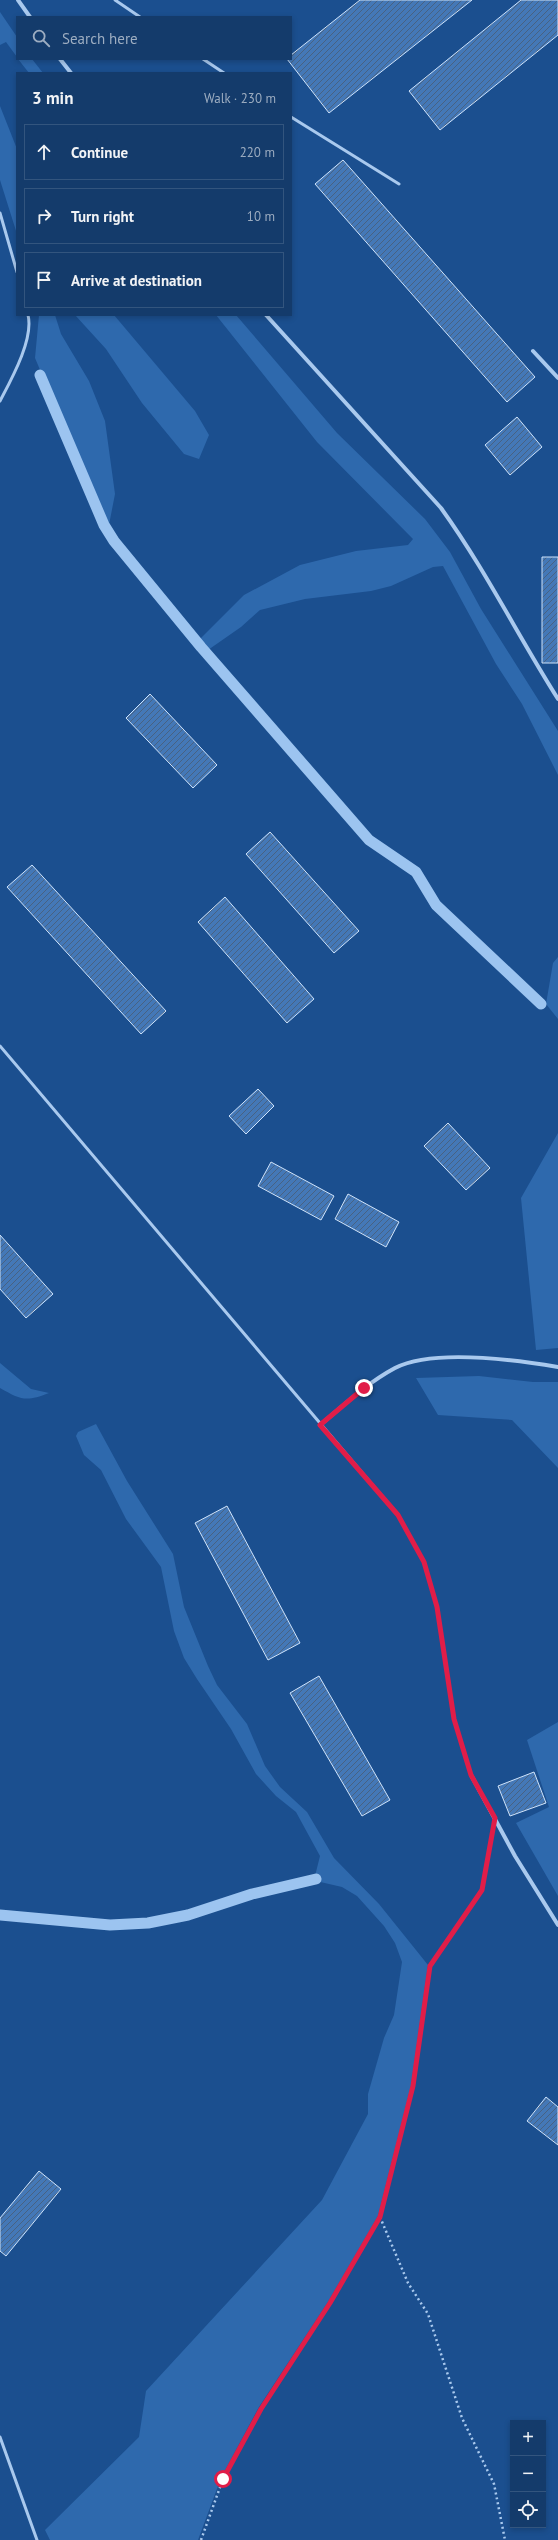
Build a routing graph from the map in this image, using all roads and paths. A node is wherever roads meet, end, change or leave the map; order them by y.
1 (18, 0) edge
2 (115, 0) edge
3 (29, 16) edge
4 (139, 16) edge
5 (61, 60) edge
6 (204, 60) edge
7 (70, 72) edge
8 (222, 72) edge
9 (292, 118) edge
10 (399, 184) dead end
11 (0, 213) edge
12 (16, 269) edge
13 (28, 316) edge
14 (267, 316) edge
15 (533, 351) dead end
16 (558, 378) edge
17 (0, 401) edge
18 (558, 698) edge
19 (0, 1046) edge
20 (558, 1367) edge
21 (320, 1425) junction
22 (471, 1775) joint
23 (495, 1818) junction
24 (558, 1925) edge
25 (380, 2217) junction
26 (0, 2438) edge
27 (37, 2540) edge
28 (201, 2540) edge
29 (505, 2540) edge

1 - 3 street
2 - 4 lane
5 - 7 street
6 - 8 lane
9 - 10 lane
11 - 12 lane
13 - 17 lane
14 - 18 street
15 - 16 street
19 - 21 lane
20 - 21 street
21 - 22 lane
22 - 23 street
23 - 24 street
23 - 25 path
25 - 28 path
25 - 29 path
26 - 27 lane

